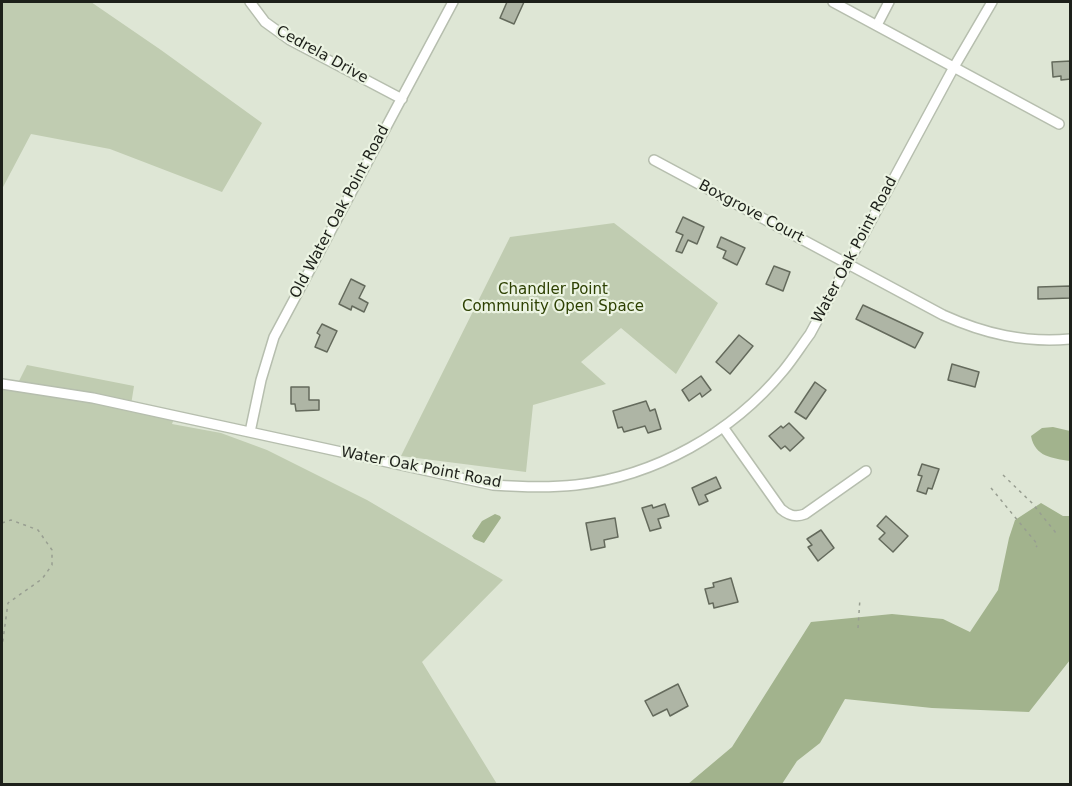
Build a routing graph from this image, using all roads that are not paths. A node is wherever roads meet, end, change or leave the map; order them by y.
1 (250, 2) edge
2 (453, 2) edge
3 (833, 2) edge
4 (889, 2) edge
5 (992, 2) edge
6 (877, 25) junction
7 (954, 67) junction
8 (402, 99) junction
9 (1059, 124) dead end
10 (654, 160) dead end
11 (848, 264) junction
12 (1071, 339) edge
13 (2, 384) edge
14 (723, 427) junction
15 (250, 432) junction
16 (866, 471) dead end

1 - 8 street, Cedrela Drive
2 - 8 street, Old Water Oak Point Road
3 - 6 street
4 - 6 street
5 - 7 street, Water Oak Point Road
6 - 7 street
7 - 9 street
7 - 11 street, Water Oak Point Road
8 - 15 street, Old Water Oak Point Road
10 - 11 street, Boxgrove Court
11 - 12 street, Boxgrove Court
11 - 14 street, Water Oak Point Road
13 - 15 street, Water Oak Point Road
14 - 15 street, Water Oak Point Road
14 - 16 street

